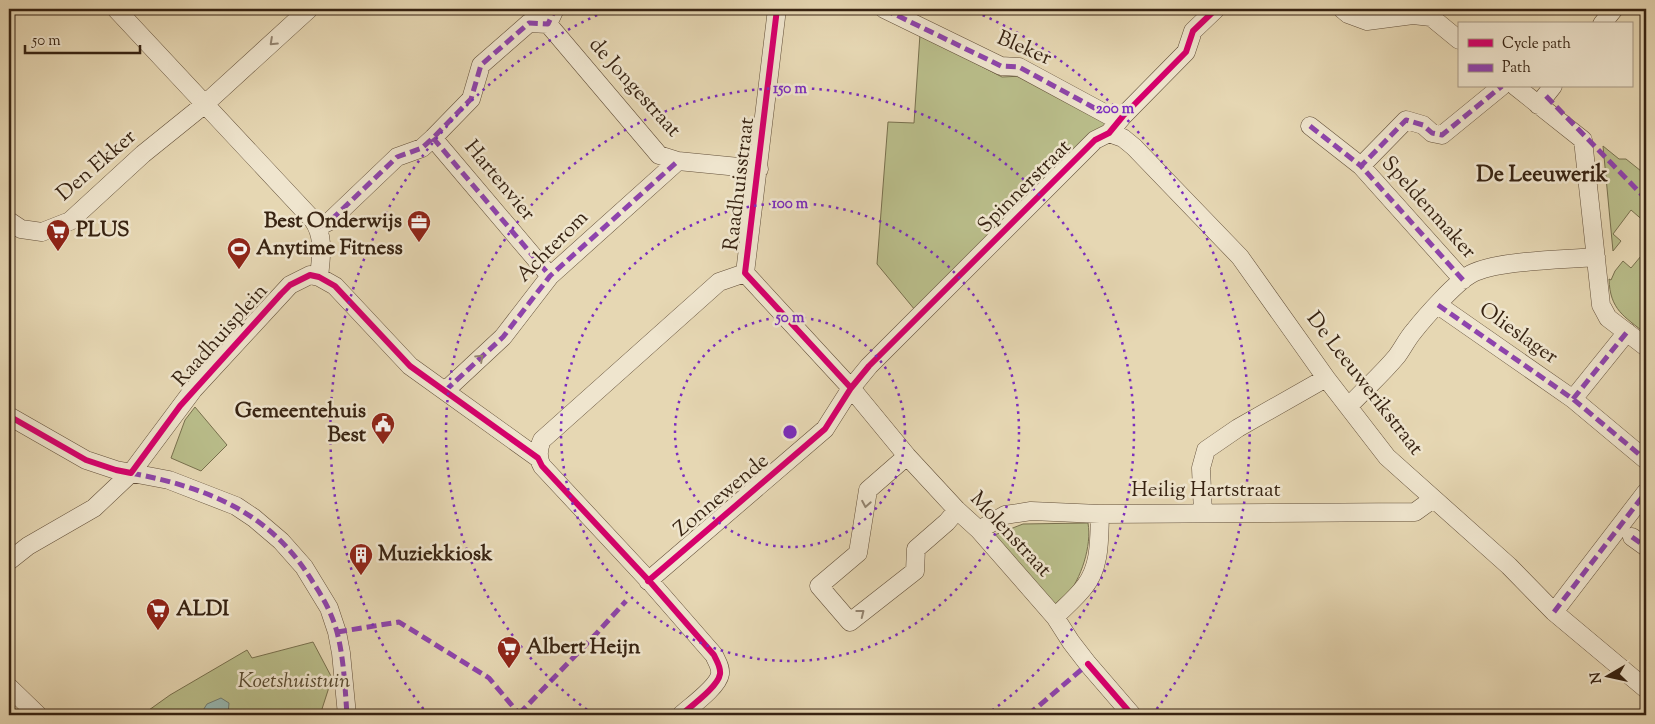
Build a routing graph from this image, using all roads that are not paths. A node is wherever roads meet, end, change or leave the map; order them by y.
1 (116, 9) edge
2 (309, 9) edge
3 (777, 9) edge
4 (884, 9) edge
5 (1216, 9) edge
6 (1342, 9) edge
7 (1614, 9) edge
8 (551, 16) edge
9 (1604, 22) edge
10 (1458, 39) edge
11 (1500, 88) edge
12 (1517, 88) edge
13 (1551, 88) edge
14 (205, 104) junction
15 (1538, 105) junction
16 (1310, 126) dead end
17 (1114, 127) junction
18 (433, 138) junction
19 (678, 160) junction
20 (1361, 166) junction
21 (758, 168) junction
22 (9, 221) edge
23 (318, 227) junction
24 (1596, 257) junction
25 (745, 273) junction
26 (550, 276) junction
27 (319, 277) junction
28 (1463, 280) junction
29 (1438, 305) junction
30 (1627, 332) junction
31 (1646, 347) edge
32 (1326, 378) junction
33 (851, 388) junction
34 (445, 391) junction
35 (1573, 399) junction
36 (1349, 406) junction
37 (9, 416) edge
38 (907, 456) junction
39 (538, 458) junction
40 (1646, 460) edge
41 (131, 473) junction
42 (1646, 492) edge
43 (1433, 499) junction
44 (957, 510) junction
45 (1203, 513) junction
46 (1100, 514) junction
47 (979, 530) junction
48 (9, 561) edge
49 (648, 581) junction
50 (1554, 612) junction
51 (1055, 617) junction
52 (9, 687) edge
53 (1646, 689) edge
54 (38, 715) edge
55 (347, 715) edge
56 (681, 715) edge
57 (1132, 715) edge

1 - 14 street
2 -> 14 street, Den Ekker
3 - 21 street, Raadhuisstraat
4 - 17 street, Bleker
5 - 17 street, Spinnerstraat
6 - 10 street
7 - 9 street
8 - 18 street
8 - 19 street, de Jongestraat
11 - 20 street, Speldenmaker
12 - 15 street
13 - 15 street
14 - 22 street, Den Ekker
14 - 23 street
15 - 24 street
16 - 20 street, Speldenmaker
17 - 32 street, De Leeuwerikstraat
17 - 33 street, Spinnerstraat
18 - 23 street
18 - 26 street, Hartenvier
19 - 21 street, de Jongestraat
19 - 26 street, Achterom
20 - 28 street, Speldenmaker
21 - 25 street, Raadhuisstraat
23 - 27 street
24 - 28 street
24 - 30 street
25 - 33 street, Molenstraat
25 - 39 street, Raadhuisstraat
34 -> 26 street, Achterom
27 - 34 street
27 - 41 street, Raadhuisplein
28 - 29 street
29 - 35 street, Olieslager
29 - 36 street
30 - 31 street
30 - 35 street
32 - 36 street, De Leeuwerikstraat
32 - 45 street
33 - 38 street, Molenstraat
33 - 49 street, Zonnewende
34 - 39 street
35 - 40 street, Olieslager
36 - 43 street, De Leeuwerikstraat
37 - 41 street
38 - 44 street, Molenstraat
38 -> 44 street
39 - 49 street
41 - 48 street, Raadhuisplein
41 - 55 street
42 - 50 street
43 - 45 street, Heilig Hartstraat
43 - 50 street, De Leeuwerikstraat
44 - 47 street, Molenstraat
45 - 46 street, Heilig Hartstraat
46 - 47 street, Heilig Hartstraat
46 - 51 street
47 - 51 street, Molenstraat
49 - 56 street
50 - 53 street, De Leeuwerikstraat
51 - 57 street, Molenstraat
52 - 54 street

